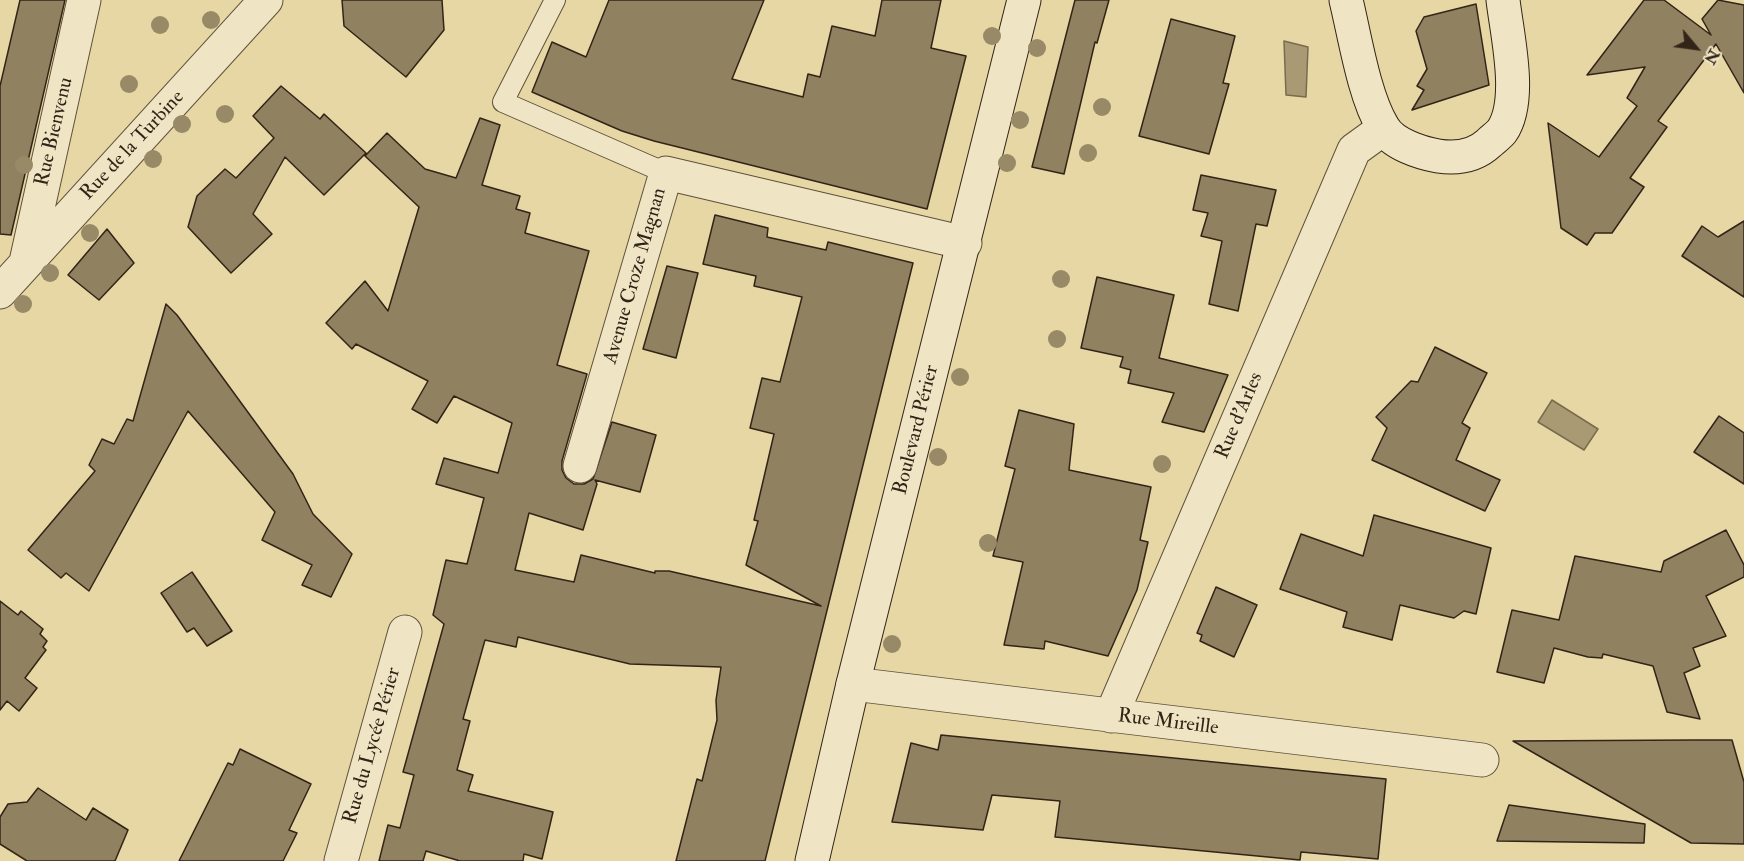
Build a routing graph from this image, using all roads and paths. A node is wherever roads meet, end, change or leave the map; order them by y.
1 (84, 0) edge
2 (266, 0) edge
3 (555, 0) edge
4 (1024, 0) edge
5 (1346, 0) edge
6 (1503, 0) edge
7 (1383, 129) junction
8 (666, 173) junction
9 (965, 243) junction
10 (25, 264) junction
11 (0, 292) edge
12 (580, 466) dead end
13 (405, 632) dead end
14 (853, 684) junction
15 (1111, 716) junction
16 (1482, 760) dead end
17 (341, 861) edge
18 (812, 861) edge

1 - 10 street, Rue Bienvenu
2 - 10 street, Rue de la Turbine
3 - 8 lane
4 - 9 street, Boulevard Périer
5 - 7 street
6 - 7 street
7 - 15 street, Rue d'Arles
8 - 9 street, Avenue Croze Magnan
8 - 12 street, Avenue Croze Magnan
9 - 14 street, Boulevard Périer
10 - 11 street, Rue de la Turbine
13 - 17 street, Rue du Lycée Périer
14 - 15 street, Rue Mireille
14 - 18 street, Boulevard Périer
15 - 16 street, Rue Mireille

